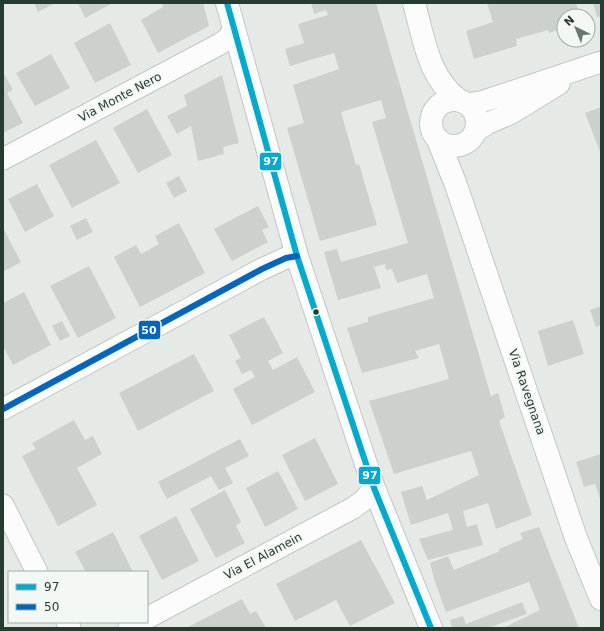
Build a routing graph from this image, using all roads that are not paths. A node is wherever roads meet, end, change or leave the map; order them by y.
1 (227, 3) edge
2 (414, 3) edge
3 (233, 31) junction
4 (594, 65) edge
5 (463, 103) junction
6 (470, 138) junction
7 (438, 140) junction
8 (3, 159) edge
9 (456, 185) junction
10 (297, 256) junction
11 (3, 409) edge
12 (374, 488) junction
13 (3, 505) edge
14 (36, 571) edge
15 (601, 598) edge
16 (148, 617) edge
17 (138, 623) edge
18 (128, 628) edge
19 (431, 628) edge

1 - 3 street
2 - 5 street
3 - 8 street, Via Monte Nero
3 - 10 street
4 - 5 street
4 - 6 street
5 - 6 street
5 - 7 street
6 - 7 street
6 - 9 street, Via Ravegnana
7 - 9 street, Via Ravegnana
9 - 15 street, Via Ravegnana
10 - 11 street
10 - 12 street
12 - 16 street, Via El Alamein
12 - 19 street
13 - 14 street
17 - 18 street

